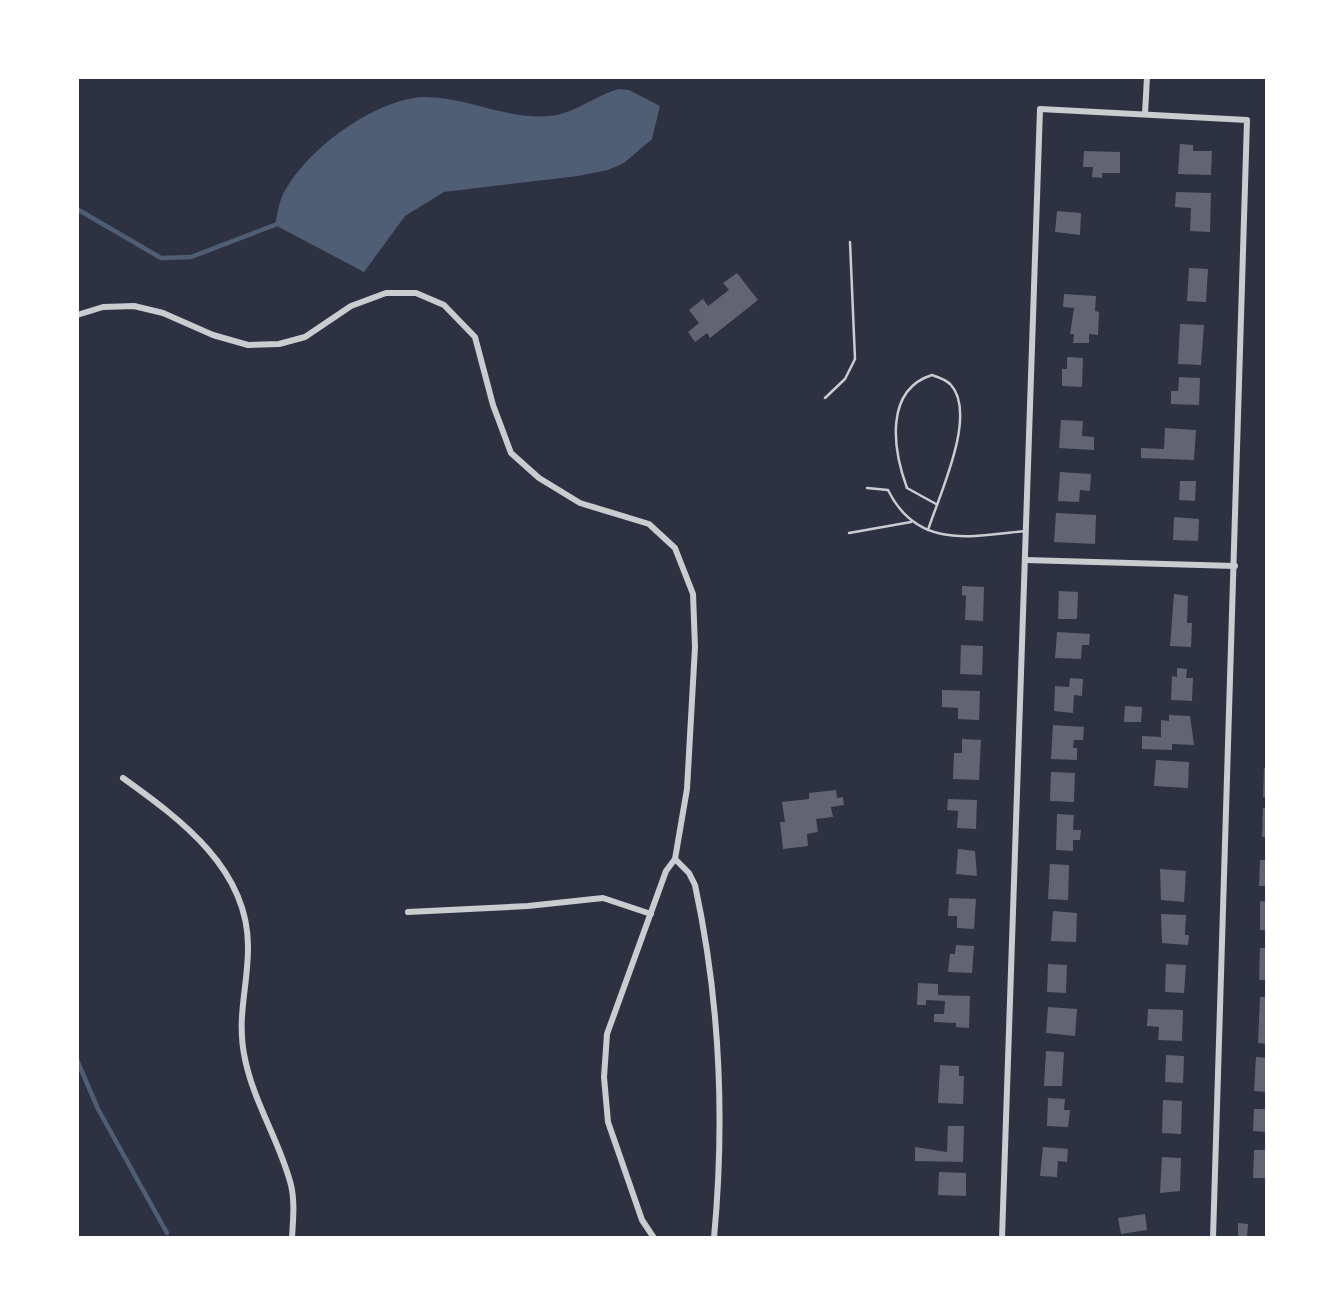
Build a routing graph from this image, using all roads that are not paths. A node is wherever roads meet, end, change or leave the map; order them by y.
1 (1147, 77) edge
2 (1145, 114) junction
3 (850, 242) dead end
4 (77, 315) edge
5 (825, 398) dead end
6 (867, 488) dead end
7 (936, 504) junction
8 (912, 522) junction
9 (928, 530) junction
10 (1026, 531) junction
11 (849, 533) dead end
12 (1025, 559) junction
13 (1235, 566) junction
14 (124, 778) dead end
15 (675, 859) junction
16 (408, 912) dead end
17 (650, 914) junction
18 (292, 1238) edge
19 (654, 1238) edge
20 (714, 1238) edge
21 (1002, 1238) edge
22 (1213, 1238) edge

1 - 2 street
2 - 10 street
2 - 13 street
3 - 5 lane
4 - 15 street
6 - 8 lane
7 - 7 lane
7 - 9 lane
8 - 9 lane
8 - 11 lane
9 - 10 lane
10 - 12 street
12 - 13 street
12 - 21 street
13 - 22 street
14 - 18 street
15 - 17 street
15 - 20 street
16 - 17 street
17 - 19 street

